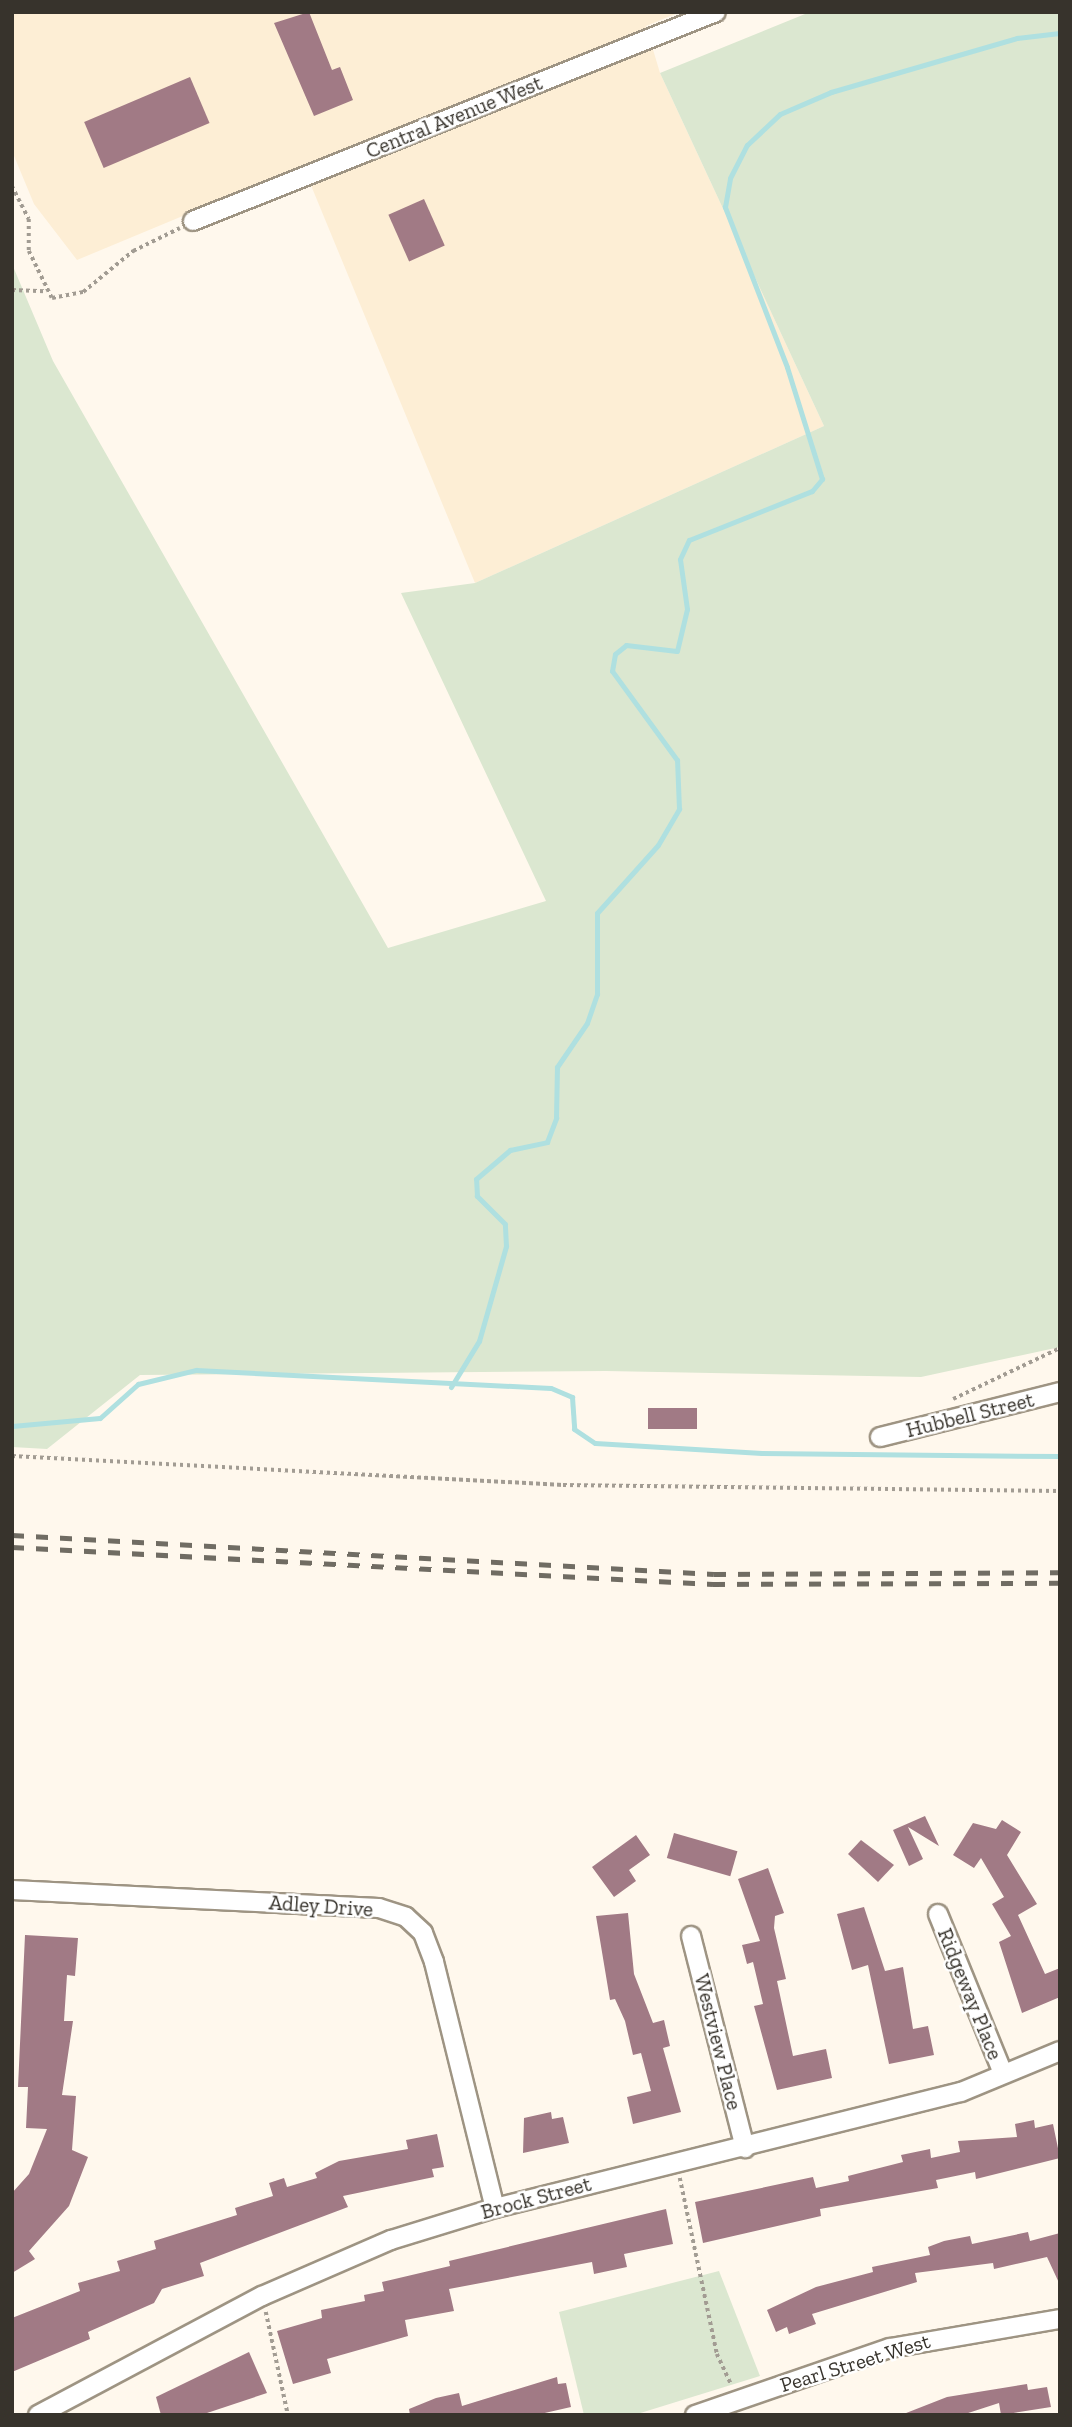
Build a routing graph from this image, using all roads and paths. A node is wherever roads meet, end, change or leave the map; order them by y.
1 (716, 12) edge
2 (12, 186) edge
3 (193, 221) joint
4 (12, 290) edge
5 (45, 291) junction
6 (1060, 1348) edge
7 (1060, 1392) edge
8 (947, 1421) junction
9 (880, 1437) dead end
10 (12, 1456) edge
11 (1060, 1491) edge
12 (12, 1890) edge
13 (938, 1913) dead end
14 (691, 1936) dead end
15 (1060, 2051) edge
16 (1003, 2074) junction
17 (746, 2148) junction
18 (677, 2162) junction
19 (495, 2208) junction
20 (262, 2296) junction
21 (1060, 2319) edge
22 (739, 2400) junction
23 (38, 2415) edge
24 (288, 2415) edge
25 (695, 2415) edge

1 - 3 street, Central Avenue West
2 - 5 path
3 - 5 path
4 - 5 path
6 - 8 path
7 - 8 street, Hubbell Street
8 - 9 street, Hubbell Street
10 - 11 path
12 - 19 street, Adley Drive
13 - 16 street, Ridgeway Place
14 - 17 street, Westview Place
15 - 16 street, Brock Street
16 - 17 street, Brock Street
17 - 18 street, Brock Street
18 - 19 street, Brock Street
18 - 22 path
19 - 20 street, Brock Street
20 - 23 street, Brock Street
20 - 24 path
21 - 22 street, Pearl Street West
22 - 25 street, Pearl Street West

